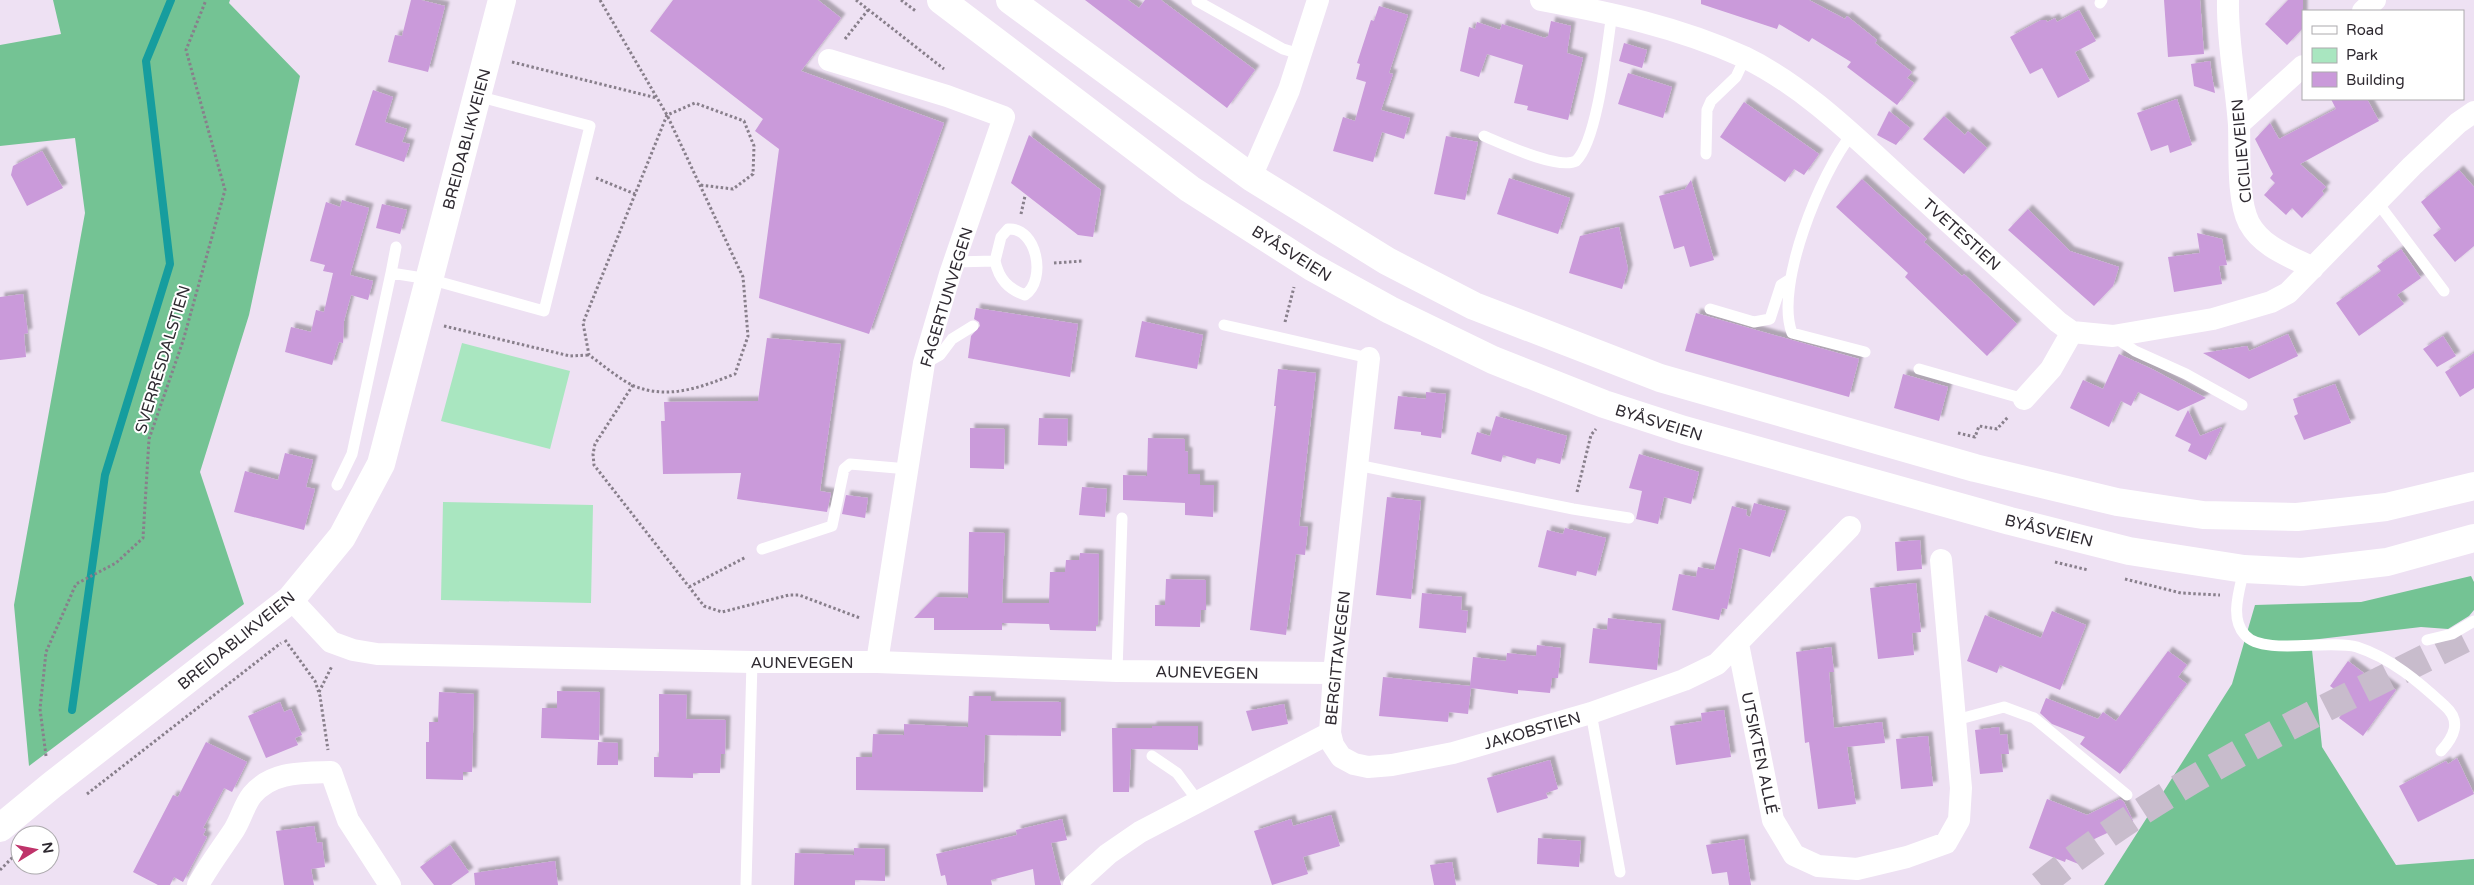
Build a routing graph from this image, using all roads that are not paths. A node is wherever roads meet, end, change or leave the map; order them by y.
1 (502, 0) edge
2 (941, 0) edge
3 (1010, 0) edge
4 (1318, 0) edge
5 (1541, 0) edge
6 (2228, 0) edge
7 (2376, 0) edge
8 (1198, 1) dead end
9 (2364, 10) edge
10 (1612, 13) junction
11 (1300, 54) junction
12 (1745, 58) junction
13 (829, 60) dead end
14 (2302, 67) edge
15 (477, 96) junction
16 (2474, 112) edge
17 (2238, 124) junction
18 (1852, 134) junction
19 (1484, 136) dead end
20 (1706, 154) dead end
21 (1251, 177) junction
22 (2378, 203) junction
23 (396, 247) dead end
24 (995, 261) junction
25 (954, 262) junction
26 (2313, 268) junction
27 (391, 273) junction
28 (429, 279) junction
29 (1789, 280) junction
30 (2444, 291) dead end
31 (1710, 309) dead end
32 (1224, 325) dead end
33 (972, 326) dead end
34 (2072, 332) junction
35 (2113, 336) junction
36 (1865, 352) dead end
37 (1369, 358) joint
38 (924, 363) junction
39 (1919, 369) dead end
40 (2024, 399) joint
41 (2242, 405) dead end
42 (1357, 465) junction
43 (908, 469) junction
44 (337, 485) dead end
45 (2474, 486) edge
46 (1122, 518) dead end
47 (1630, 518) dead end
48 (1850, 527) dead end
49 (2474, 538) edge
50 (762, 549) road end
51 (1940, 560) dead end
52 (2244, 569) junction
53 (291, 599) junction
54 (2474, 621) edge
55 (2428, 640) dead end
56 (1738, 644) junction
57 (752, 662) junction
58 (877, 662) junction
59 (1117, 671) junction
60 (1334, 673) junction
61 (1591, 713) junction
62 (1956, 720) junction
63 (1330, 732) junction
64 (2440, 751) dead end
65 (1152, 756) dead end
66 (2127, 795) dead end
67 (1198, 801) junction
68 (0, 828) edge
69 (1620, 872) dead end
70 (198, 885) edge
71 (390, 885) edge
72 (746, 885) edge
73 (1074, 885) edge

1 - 15 main road, BREIDABLIKVEIEN
2 - 52 main road, BYÅSVEIEN
3 - 21 main road
4 - 11 street
5 - 10 street, TVETESTIEN
6 - 17 street, CICILIEVEIEN
7 - 9 street
8 - 11 lane
10 - 12 street, TVETESTIEN
10 - 19 lane
11 - 21 street
12 - 18 street, TVETESTIEN
12 - 20 lane
13 - 25 street, FAGERTUNVEGEN
14 - 17 street
15 - 28 main road, BREIDABLIKVEIEN
15 - 28 lane
16 - 22 street
17 - 26 street, CICILIEVEIEN
18 - 29 lane
18 - 34 street, TVETESTIEN
21 - 45 main road
22 - 26 street
22 - 30 lane
23 - 27 lane
24 - 24 lane
24 - 25 lane
25 - 38 street, FAGERTUNVEGEN
26 - 35 street
27 - 28 lane
27 - 44 lane
28 - 53 main road, BREIDABLIKVEIEN
29 - 31 lane
29 - 36 lane
32 - 37 lane, BERGITTAVEGEN
33 - 38 lane
34 - 35 street
34 - 40 street
35 - 41 lane
37 - 42 street, BERGITTAVEGEN
38 - 43 street, FAGERTUNVEGEN
39 - 40 lane
42 - 47 lane
42 - 60 street, BERGITTAVEGEN
43 - 50 lane
43 - 58 street, FAGERTUNVEGEN
46 - 59 lane
48 - 56 street
49 - 52 main road, BYÅSVEIEN
51 - 62 street, UTSIKTEN ALLÉ
52 - 64 lane
53 - 57 street, AUNEVEGEN
53 - 68 main road, BREIDABLIKVEIEN
54 - 55 lane
56 - 61 street, JAKOBSTIEN
56 - 62 street, UTSIKTEN ALLÉ
57 - 58 street, AUNEVEGEN
57 - 72 lane
58 - 59 street, AUNEVEGEN
59 - 60 street, AUNEVEGEN
60 - 63 street, BERGITTAVEGEN
61 - 63 street, JAKOBSTIEN
61 - 69 lane
62 - 66 lane
63 - 67 street, BERGITTAVEGEN
65 - 67 lane
67 - 73 street, BERGITTAVEGEN
70 - 71 street

